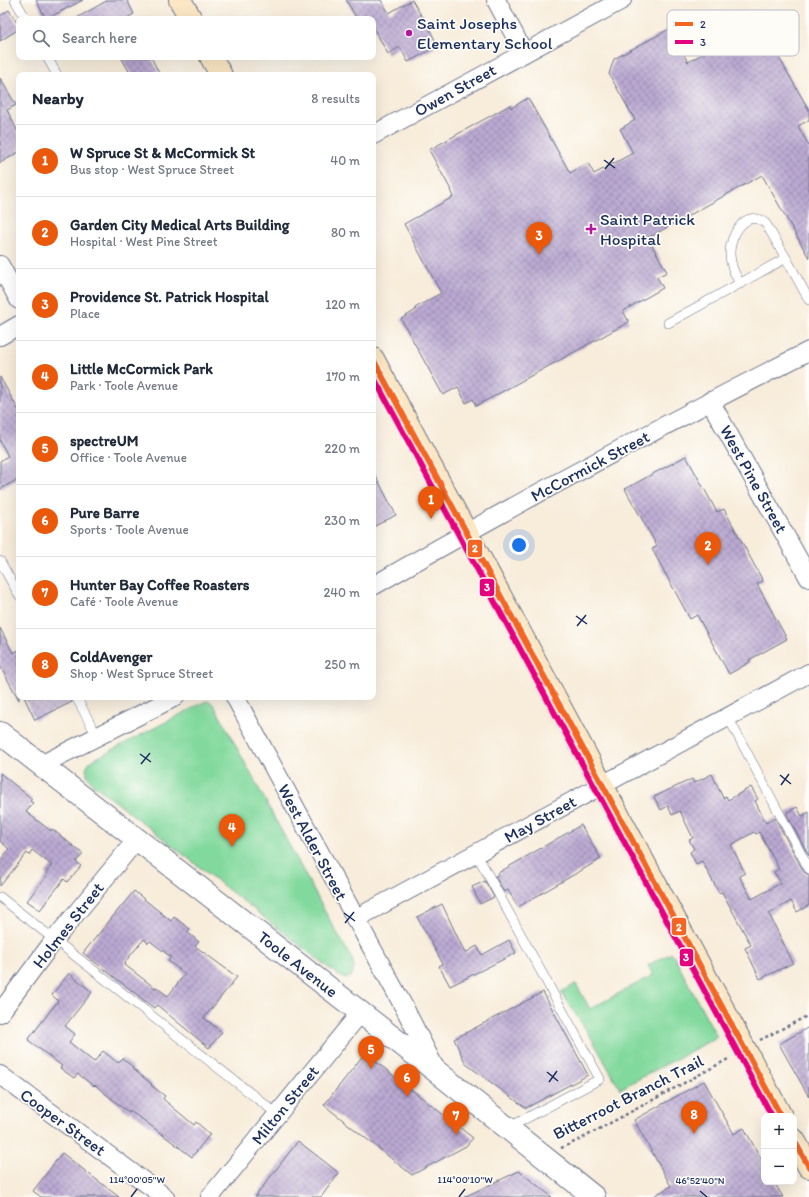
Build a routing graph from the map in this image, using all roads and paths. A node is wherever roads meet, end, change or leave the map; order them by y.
1 (15, 0) edge
2 (180, 0) edge
3 (496, 0) edge
4 (622, 0) edge
5 (24, 16) edge
6 (188, 16) edge
7 (524, 53) junction
8 (49, 60) edge
9 (212, 60) edge
10 (55, 72) edge
11 (218, 72) edge
12 (376, 133) edge
13 (786, 258) junction
14 (0, 265) edge
15 (740, 284) junction
16 (16, 294) edge
17 (809, 300) edge
18 (668, 323) dead end
19 (16, 327) edge
20 (0, 336) edge
21 (809, 350) edge
22 (376, 365) edge
23 (710, 401) junction
24 (466, 532) junction
25 (0, 561) edge
26 (809, 578) edge
27 (376, 584) edge
28 (16, 590) edge
29 (809, 673) edge
30 (78, 700) edge
31 (169, 700) edge
32 (237, 700) edge
33 (728, 717) junction
34 (0, 733) edge
35 (97, 736) junction
36 (41, 765) junction
37 (602, 785) junction
38 (137, 839) junction
39 (476, 853) junction
40 (809, 870) edge
41 (0, 897) edge
42 (355, 919) junction
43 (55, 939) junction
44 (361, 1012) junction
45 (0, 1013) edge
46 (809, 1015) edge
47 (760, 1040) dead end
48 (726, 1060) dead end
49 (436, 1071) junction
50 (0, 1075) edge
51 (779, 1113) edge
52 (278, 1114) junction
53 (508, 1128) junction
54 (797, 1145) edge
55 (540, 1154) junction
56 (809, 1167) edge
57 (584, 1194) edge
58 (165, 1197) edge
59 (210, 1197) edge

1 - 5 lane
2 - 6 main road
3 - 7 street
4 - 7 street, Owen Street
7 - 12 street, Owen Street
8 - 10 lane
9 - 11 main road
13 - 15 lane
13 - 15 lane
13 - 17 lane
14 - 16 street
15 - 18 lane
19 - 20 street
21 - 23 street, McCormick Street
22 - 24 main road
23 - 24 street, McCormick Street
23 - 26 street, West Pine Street
24 - 27 street, McCormick Street
24 - 37 main road
25 - 28 lane
29 - 33 street, May Street
30 - 35 lane
31 - 35 street
32 - 42 street, West Alder Street
33 - 37 street, May Street
33 - 40 lane
34 - 36 street, Toole Avenue
35 - 36 street
36 - 38 street, Toole Avenue
37 - 39 street, May Street
37 - 51 main road
38 - 43 street, Holmes Street
38 - 44 street, Toole Avenue
39 - 42 street, May Street
39 - 53 lane
41 - 43 lane
42 - 49 street, West Alder Street
43 - 45 street, Holmes Street
43 - 52 lane
44 - 49 street, Toole Avenue
44 - 52 street, Milton Street
46 - 47 path
48 - 55 path, Bitterroot Branch Trail
49 - 53 street, Toole Avenue
50 - 58 street, Cooper Street
52 - 59 street, Milton Street
53 - 55 street, Toole Avenue
54 - 56 main road
55 - 57 street, Toole Avenue

